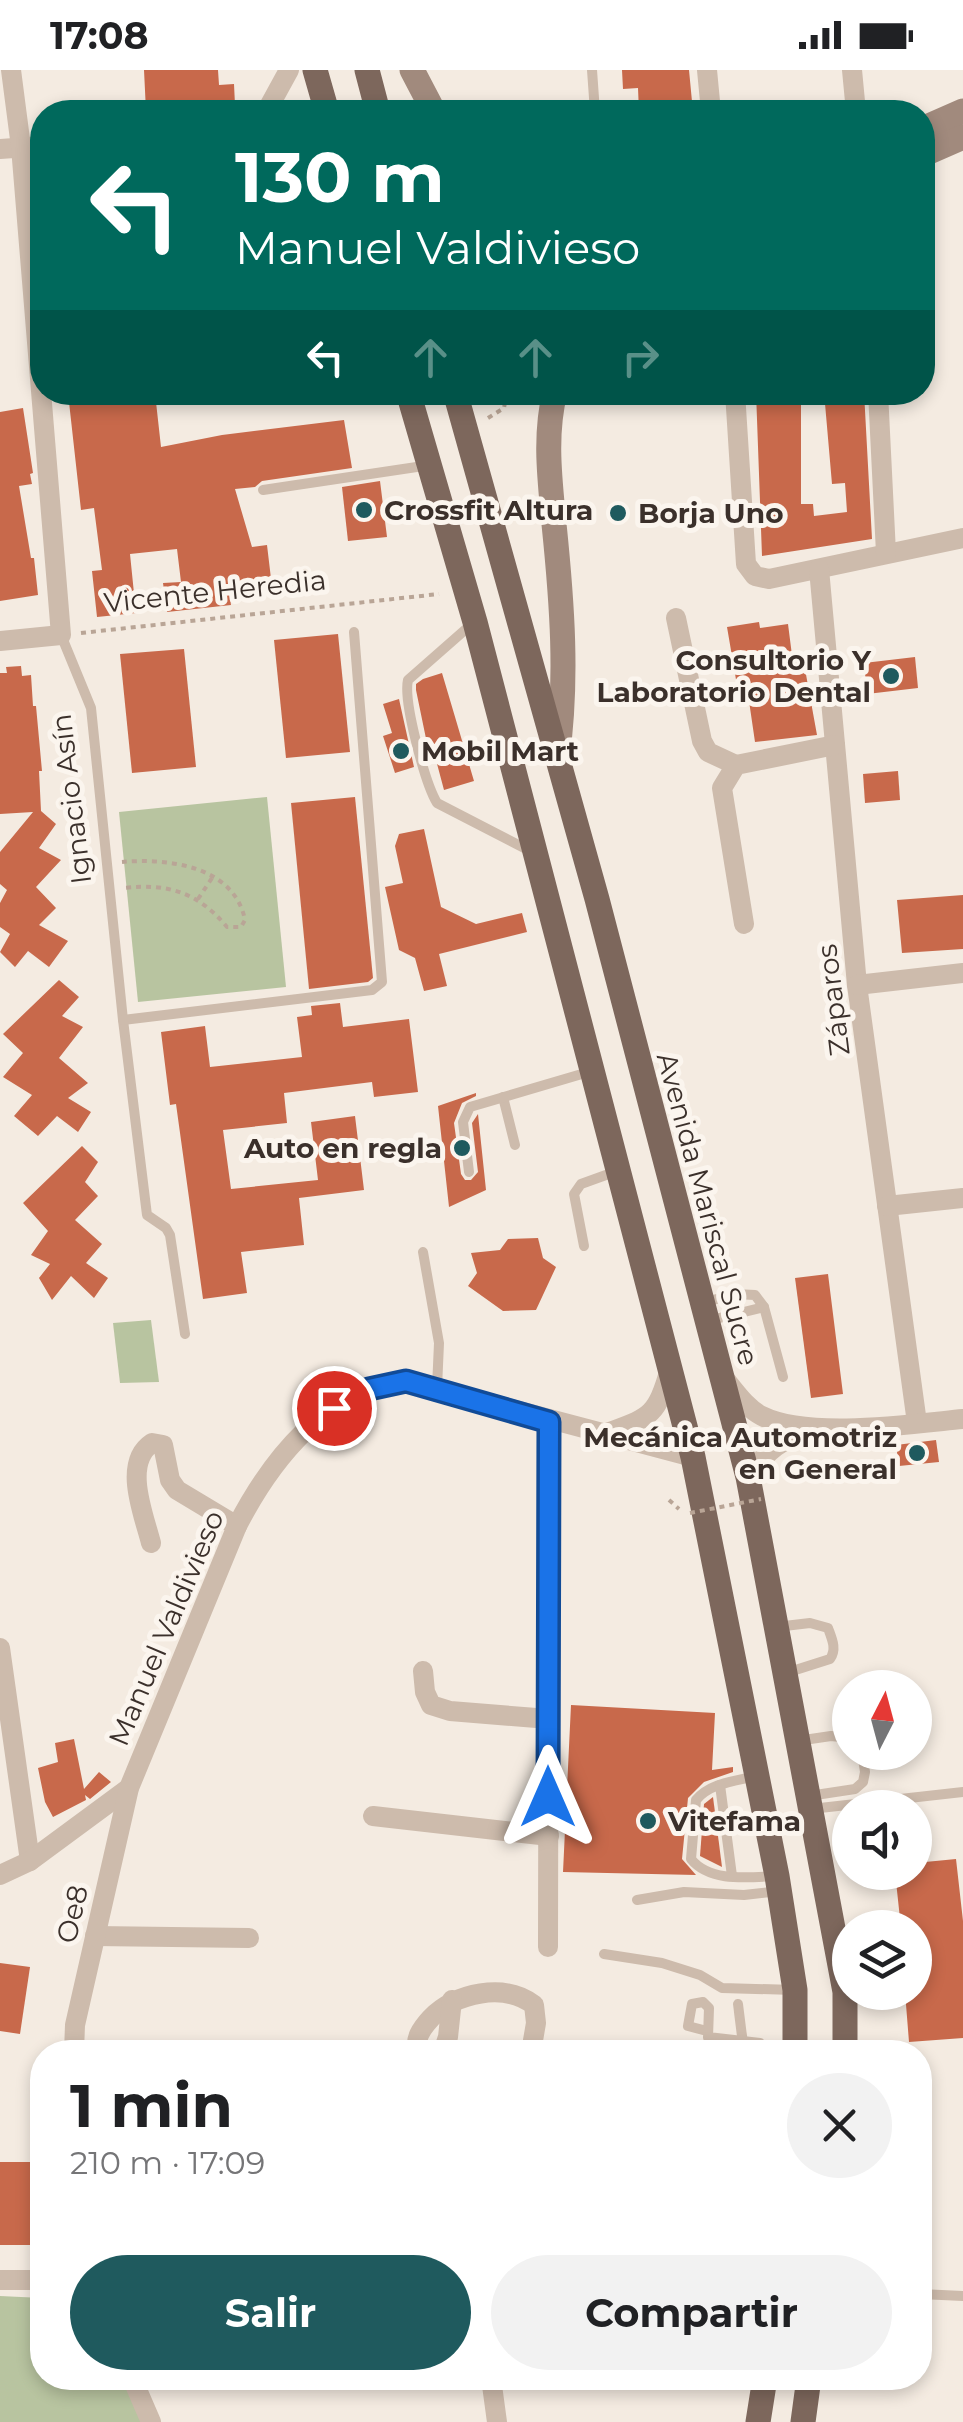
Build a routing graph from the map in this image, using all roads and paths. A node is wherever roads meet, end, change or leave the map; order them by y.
1 (12, 70) edge
2 (289, 70) edge
3 (315, 70) edge
4 (366, 70) edge
5 (412, 70) edge
6 (592, 70) edge
7 (708, 70) edge
8 (852, 70) edge
9 (273, 100) edge
10 (324, 100) edge
11 (375, 100) edge
12 (428, 100) edge
13 (594, 100) edge
14 (710, 100) edge
15 (855, 100) edge
16 (963, 111) edge
17 (935, 123) edge
18 (963, 137) edge
19 (21, 147) edge
20 (935, 149) edge
21 (30, 257) edge
22 (42, 405) edge
23 (412, 405) edge
24 (460, 405) edge
25 (505, 405) edge
26 (552, 405) edge
27 (736, 405) edge
28 (879, 405) edge
29 (488, 418) dead end
30 (430, 465) junction
31 (262, 490) dead end
32 (963, 538) edge
33 (886, 553) junction
34 (819, 568) junction
35 (440, 596) dead end
36 (676, 618) dead end
37 (475, 622) junction
38 (354, 632) dead end
39 (61, 635) junction
40 (0, 641) edge
41 (835, 745) junction
42 (557, 758) junction
43 (736, 764) junction
44 (536, 854) junction
45 (107, 864) junction
46 (212, 878) junction
47 (110, 890) junction
48 (198, 898) junction
49 (744, 924) dead end
50 (963, 973) edge
51 (857, 985) junction
52 (122, 1020) junction
53 (593, 1071) junction
54 (503, 1097) junction
55 (515, 1144) dead end
56 (619, 1170) junction
57 (468, 1172) dead end
58 (963, 1198) edge
59 (886, 1206) junction
60 (584, 1246) dead end
61 (422, 1252) dead end
62 (764, 1307) junction
63 (704, 1312) junction
64 (185, 1334) dead end
65 (671, 1367) junction
66 (719, 1372) junction
67 (783, 1378) dead end
68 (437, 1388) junction
69 (963, 1419) edge
70 (549, 1422) junction
71 (916, 1423) junction
72 (814, 1427) junction
73 (602, 1435) junction
74 (693, 1458) junction
75 (755, 1488) junction
76 (669, 1500) dead end
77 (680, 1512) dead end
78 (690, 1513) dead end
79 (237, 1526) junction
80 (151, 1543) dead end
81 (775, 1627) junction
82 (0, 1648) edge
83 (423, 1671) dead end
84 (784, 1674) junction
85 (738, 1681) junction
86 (549, 1720) junction
87 (832, 1736) edge
88 (797, 1741) junction
89 (865, 1770) edge
90 (757, 1776) junction
91 (720, 1785) junction
92 (130, 1788) junction
93 (963, 1792) edge
94 (809, 1803) junction
95 (373, 1816) dead end
96 (548, 1836) junction
97 (30, 1861) junction
98 (0, 1875) edge
99 (732, 1876) junction
100 (778, 1883) junction
101 (637, 1900) dead end
102 (96, 1936) junction
103 (249, 1938) dead end
104 (548, 1947) dead end
105 (604, 1954) dead end
106 (795, 1990) junction
107 (452, 2000) junction
108 (738, 2004) dead end
109 (706, 2031) dead end
110 (74, 2040) edge
111 (416, 2040) edge
112 (447, 2040) edge
113 (534, 2040) edge
114 (718, 2040) edge
115 (741, 2040) edge
116 (795, 2040) edge
117 (845, 2040) edge
118 (0, 2280) edge
119 (30, 2280) edge
120 (932, 2295) edge
121 (963, 2296) edge
122 (137, 2390) edge
123 (496, 2390) edge
124 (763, 2390) edge
125 (807, 2390) edge
126 (151, 2422) edge
127 (497, 2422) edge
128 (758, 2422) edge
129 (803, 2422) edge

1 - 19 street, Ignacio Asín
2 - 9 street
3 - 10 main road
4 - 11 main road
5 - 12 main road
6 - 13 lane
7 - 14 street
8 - 15 street
16 - 17 main road
18 - 20 main road
19 - 21 street, Ignacio Asín
22 - 39 street, Ignacio Asín
23 - 30 main road
24 - 42 main road, Avenida Mariscal Sucre
25 - 29 path
26 - 42 main road
27 - 34 street
28 - 33 street
30 - 31 lane
30 - 37 main road
32 - 33 street
33 - 34 street
34 - 41 street, Záparos
35 - 39 path, Vicente Heredia
36 - 43 street
37 - 44 main road
37 - 44 lane
38 - 52 lane
39 - 40 street
39 - 45 lane, Ignacio Asín
41 - 43 street
41 - 51 street, Záparos
42 - 63 main road, Avenida Mariscal Sucre
43 - 49 street
44 - 53 main road
45 - 46 path
45 - 47 lane, Ignacio Asín
46 - 48 path
46 - 48 path
47 - 48 path
47 - 52 lane, Ignacio Asín
50 - 51 street
51 - 59 street, Záparos
52 - 64 lane, Ignacio Asín
53 - 54 lane
53 - 56 main road
54 - 55 lane
54 - 57 lane
56 - 60 lane
56 - 65 main road
58 - 59 street
59 - 71 street, Záparos
61 - 68 lane
62 - 63 lane
62 - 63 lane
62 - 67 lane
63 - 66 main road, Avenida Mariscal Sucre
65 - 73 street
65 - 74 main road
66 - 72 street
66 - 75 main road, Avenida Mariscal Sucre
68 - 70 street, Manuel Valdivieso
68 - 79 street, Manuel Valdivieso
69 - 71 street
70 - 73 street, Manuel Valdivieso
70 - 86 street
71 - 72 street
72 - 75 street
73 - 74 street, Manuel Valdivieso
74 - 85 main road
75 - 78 path, bridge
75 - 81 main road, Avenida Mariscal Sucre
76 - 77 path
79 - 80 street
79 - 92 street, Manuel Valdivieso
81 - 84 main road, Avenida Mariscal Sucre
81 - 84 lane
82 - 97 street
83 - 86 street
84 - 85 main road
84 - 88 main road, Avenida Mariscal Sucre
85 - 90 main road
86 - 96 street
87 - 88 lane
88 - 94 main road, Avenida Mariscal Sucre
89 - 94 lane
90 - 91 lane
90 - 100 main road
91 - 99 lane
91 - 99 lane
92 - 97 street, Manuel Valdivieso
92 - 102 street, Oe8
93 - 94 lane
94 - 117 main road, Avenida Mariscal Sucre
95 - 96 street
96 - 104 street
97 - 98 street, Manuel Valdivieso
99 - 100 lane
100 - 101 lane
100 - 106 main road
102 - 103 street
102 - 110 street, Oe8
105 - 106 lane
106 - 116 main road
107 - 111 street
107 - 112 street
107 - 113 street
108 - 115 lane
109 - 114 lane
118 - 119 street
120 - 121 lane
122 - 126 street
123 - 127 street
124 - 128 main road
125 - 129 main road

